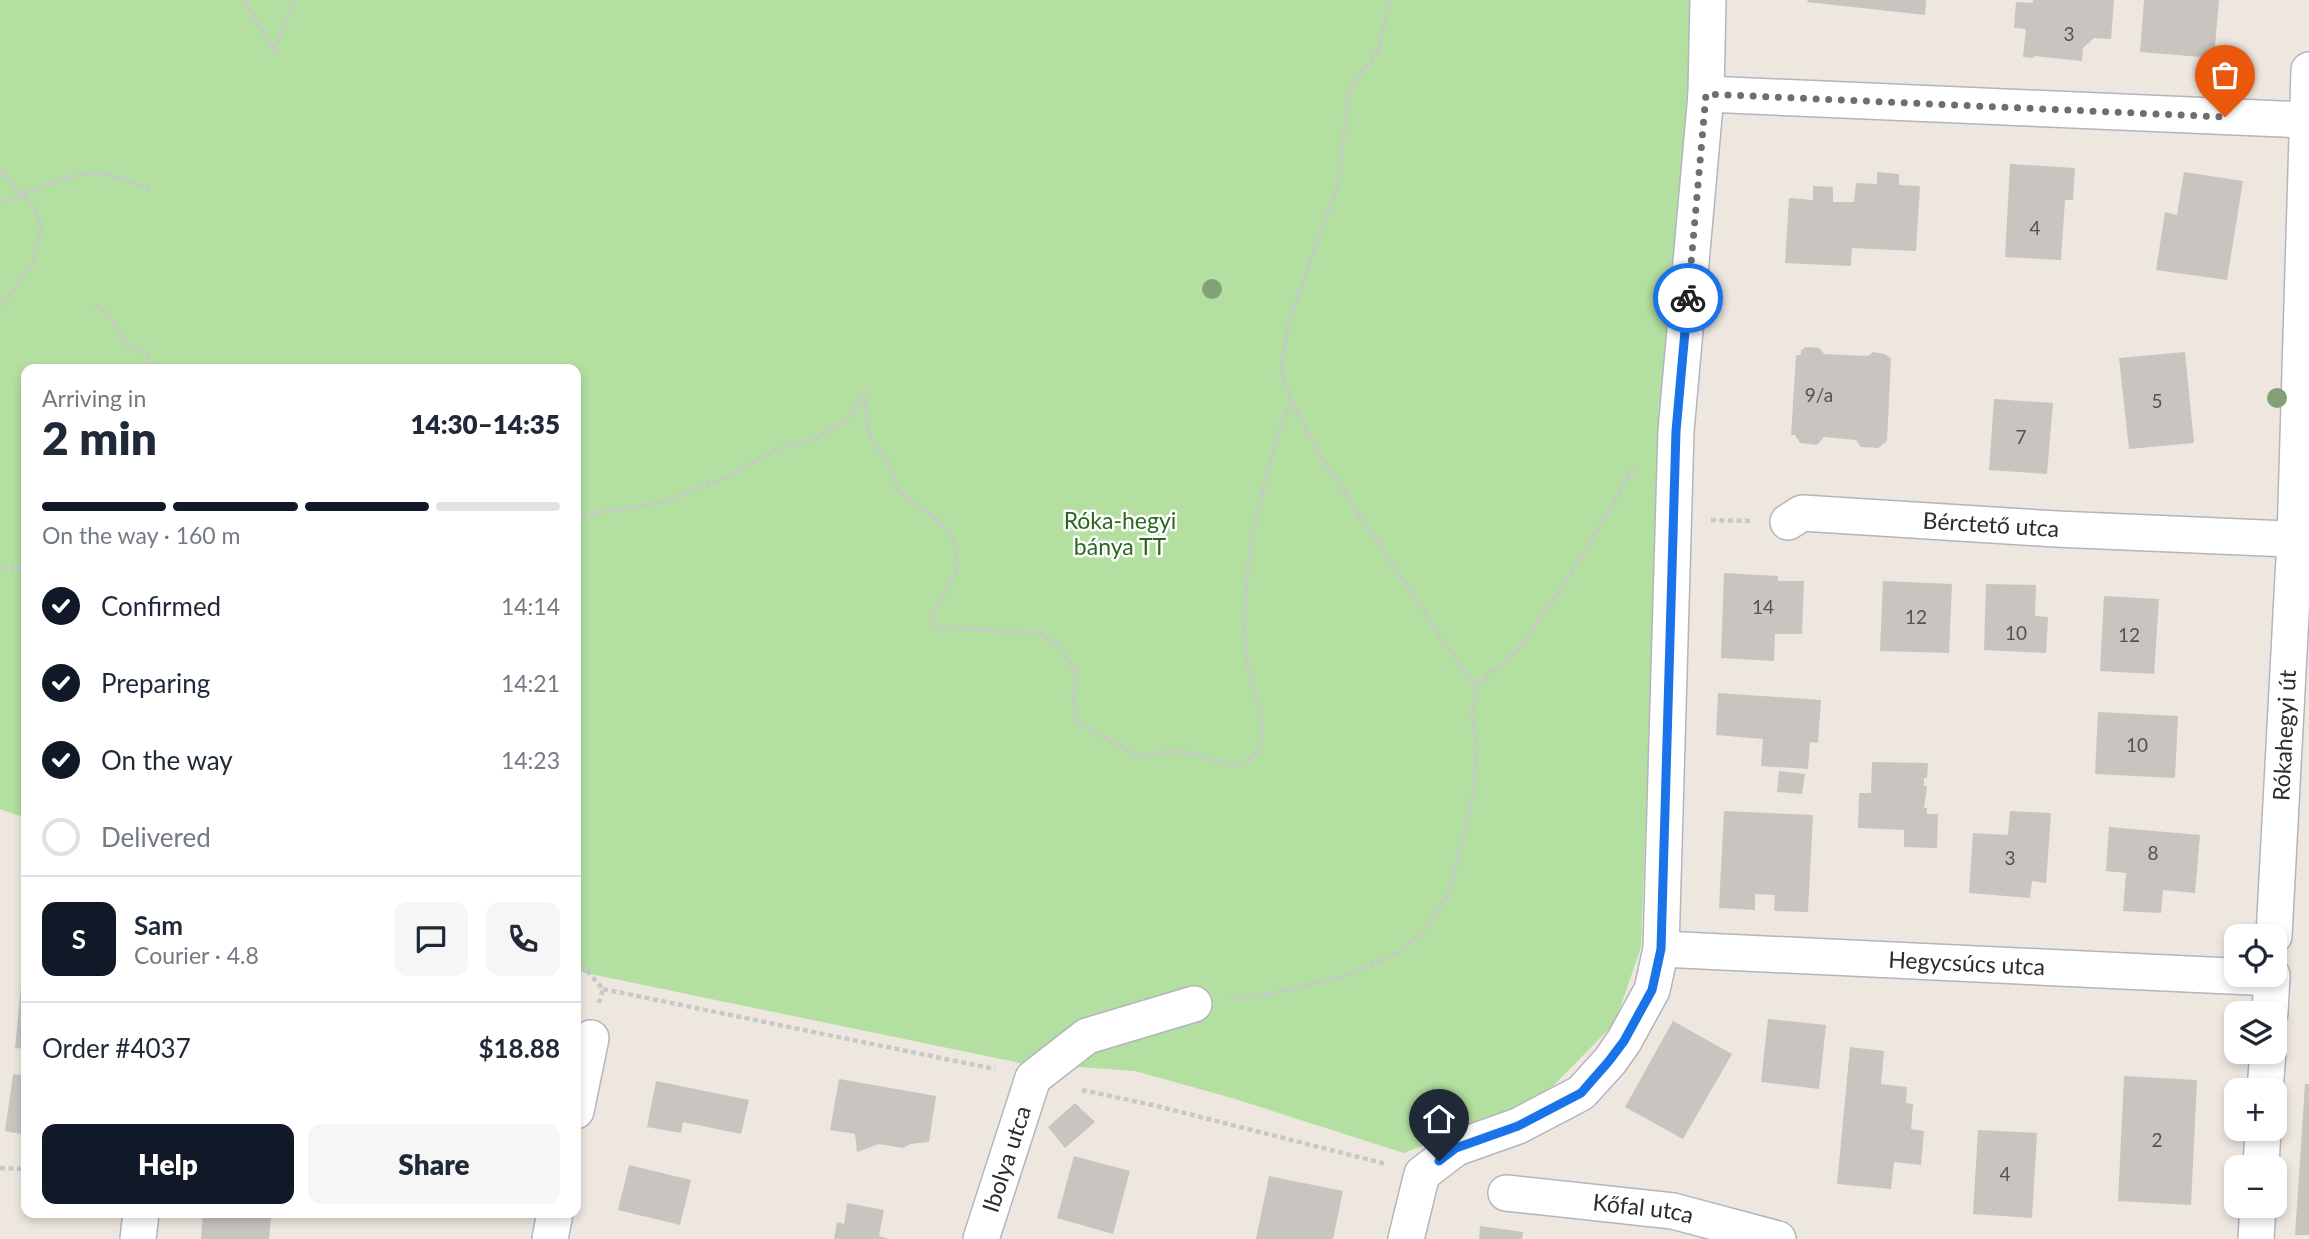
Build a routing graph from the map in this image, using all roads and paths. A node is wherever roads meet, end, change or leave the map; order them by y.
1 (245, 0) edge
2 (293, 0) edge
3 (1389, 0) edge
4 (1708, 0) edge
5 (2309, 70) edge
6 (1706, 94) junction
7 (2306, 120) junction
8 (0, 173) edge
9 (150, 189) dead end
10 (24, 195) junction
11 (0, 202) edge
12 (94, 305) dead end
13 (0, 309) edge
14 (152, 364) edge
15 (1292, 403) junction
16 (1676, 431) junction
17 (1675, 519) junction
18 (581, 520) edge
19 (1788, 522) joint
20 (2302, 539) edge
21 (0, 569) edge
22 (21, 569) edge
23 (1477, 685) junction
24 (2275, 924) edge
25 (1661, 949) junction
26 (581, 964) edge
27 (2224, 974) edge
28 (603, 989) junction
29 (1194, 1004) joint
30 (590, 1038) joint
31 (1033, 1078) junction
32 (581, 1085) edge
33 (0, 1168) edge
34 (21, 1169) edge
35 (1422, 1174) junction
36 (1506, 1193) dead end
37 (140, 1218) edge
38 (554, 1218) edge
39 (2257, 1218) edge
40 (138, 1239) edge
41 (550, 1239) edge
42 (981, 1239) edge
43 (1406, 1239) edge
44 (1778, 1239) edge
45 (2256, 1239) edge

1 - 2 path
3 - 15 path
4 - 6 street
5 - 7 street, Rókahegyi út
6 - 7 street
6 - 16 street
7 - 20 street, Rókahegyi út
8 - 10 path
9 - 10 path
10 - 11 path
10 - 13 path
12 - 14 path
15 - 18 path
15 - 23 path
16 - 17 street
16 - 23 path
17 - 19 path
17 - 25 street
19 - 20 street, Bérctető utca
20 - 24 street, Rókahegyi út
21 - 22 path
23 - 29 path
25 - 27 street, Hegycsúcs utca
25 - 35 street
26 - 28 path
28 - 30 path
28 - 31 path
29 - 31 street
30 - 32 street
31 - 35 path
31 - 42 street, Ibolya utca
33 - 34 path
35 - 43 street
36 - 44 street, Kőfal utca
37 - 40 street
38 - 41 street
39 - 45 street

